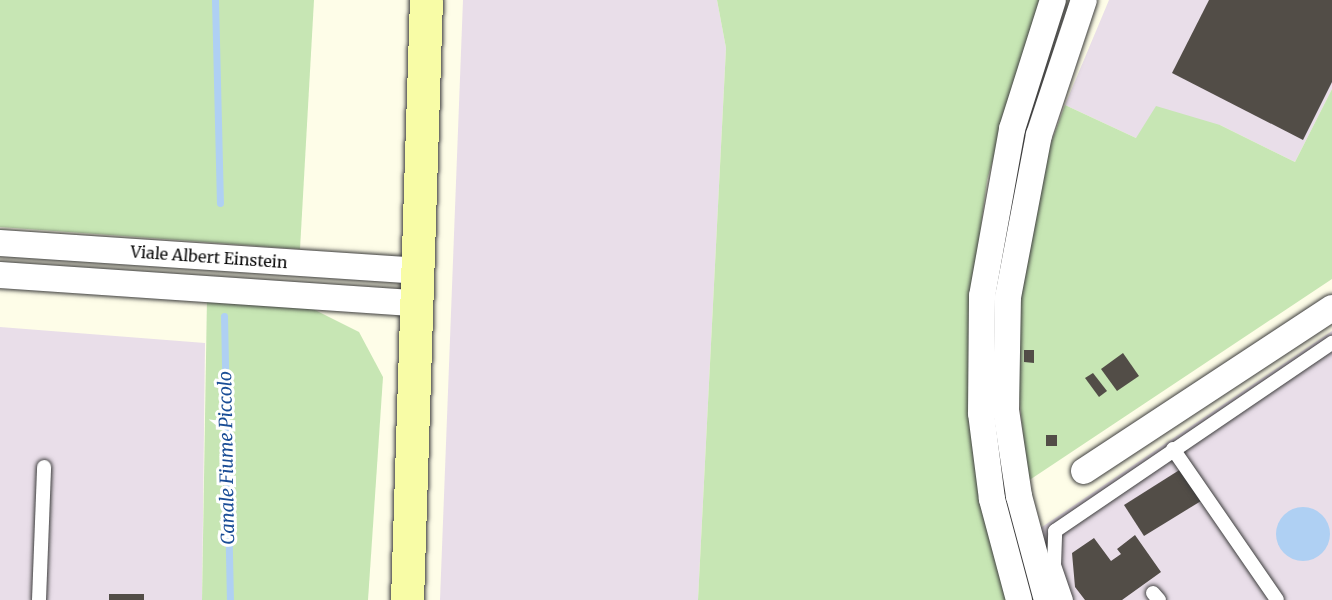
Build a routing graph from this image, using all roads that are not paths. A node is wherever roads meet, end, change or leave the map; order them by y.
1 (426, 0) edge
2 (1053, 0) edge
3 (1084, 0) edge
4 (0, 243) edge
5 (417, 271) junction
6 (0, 275) edge
7 (416, 303) junction
8 (1332, 308) edge
9 (1332, 343) edge
10 (1173, 449) junction
11 (44, 467) dead end
12 (1084, 471) dead end
13 (39, 600) edge
14 (408, 600) edge
15 (1020, 600) edge
16 (1047, 600) edge
17 (1066, 600) edge
18 (1277, 600) edge

1 - 5 main road
2 - 15 street
3 - 16 street
4 - 5 street, Viale Albert Einstein
5 - 7 main road
6 - 7 street, Viale Albert Einstein
7 - 14 main road
8 - 12 street
9 - 10 lane
10 - 17 lane
10 - 18 lane
11 - 13 lane

